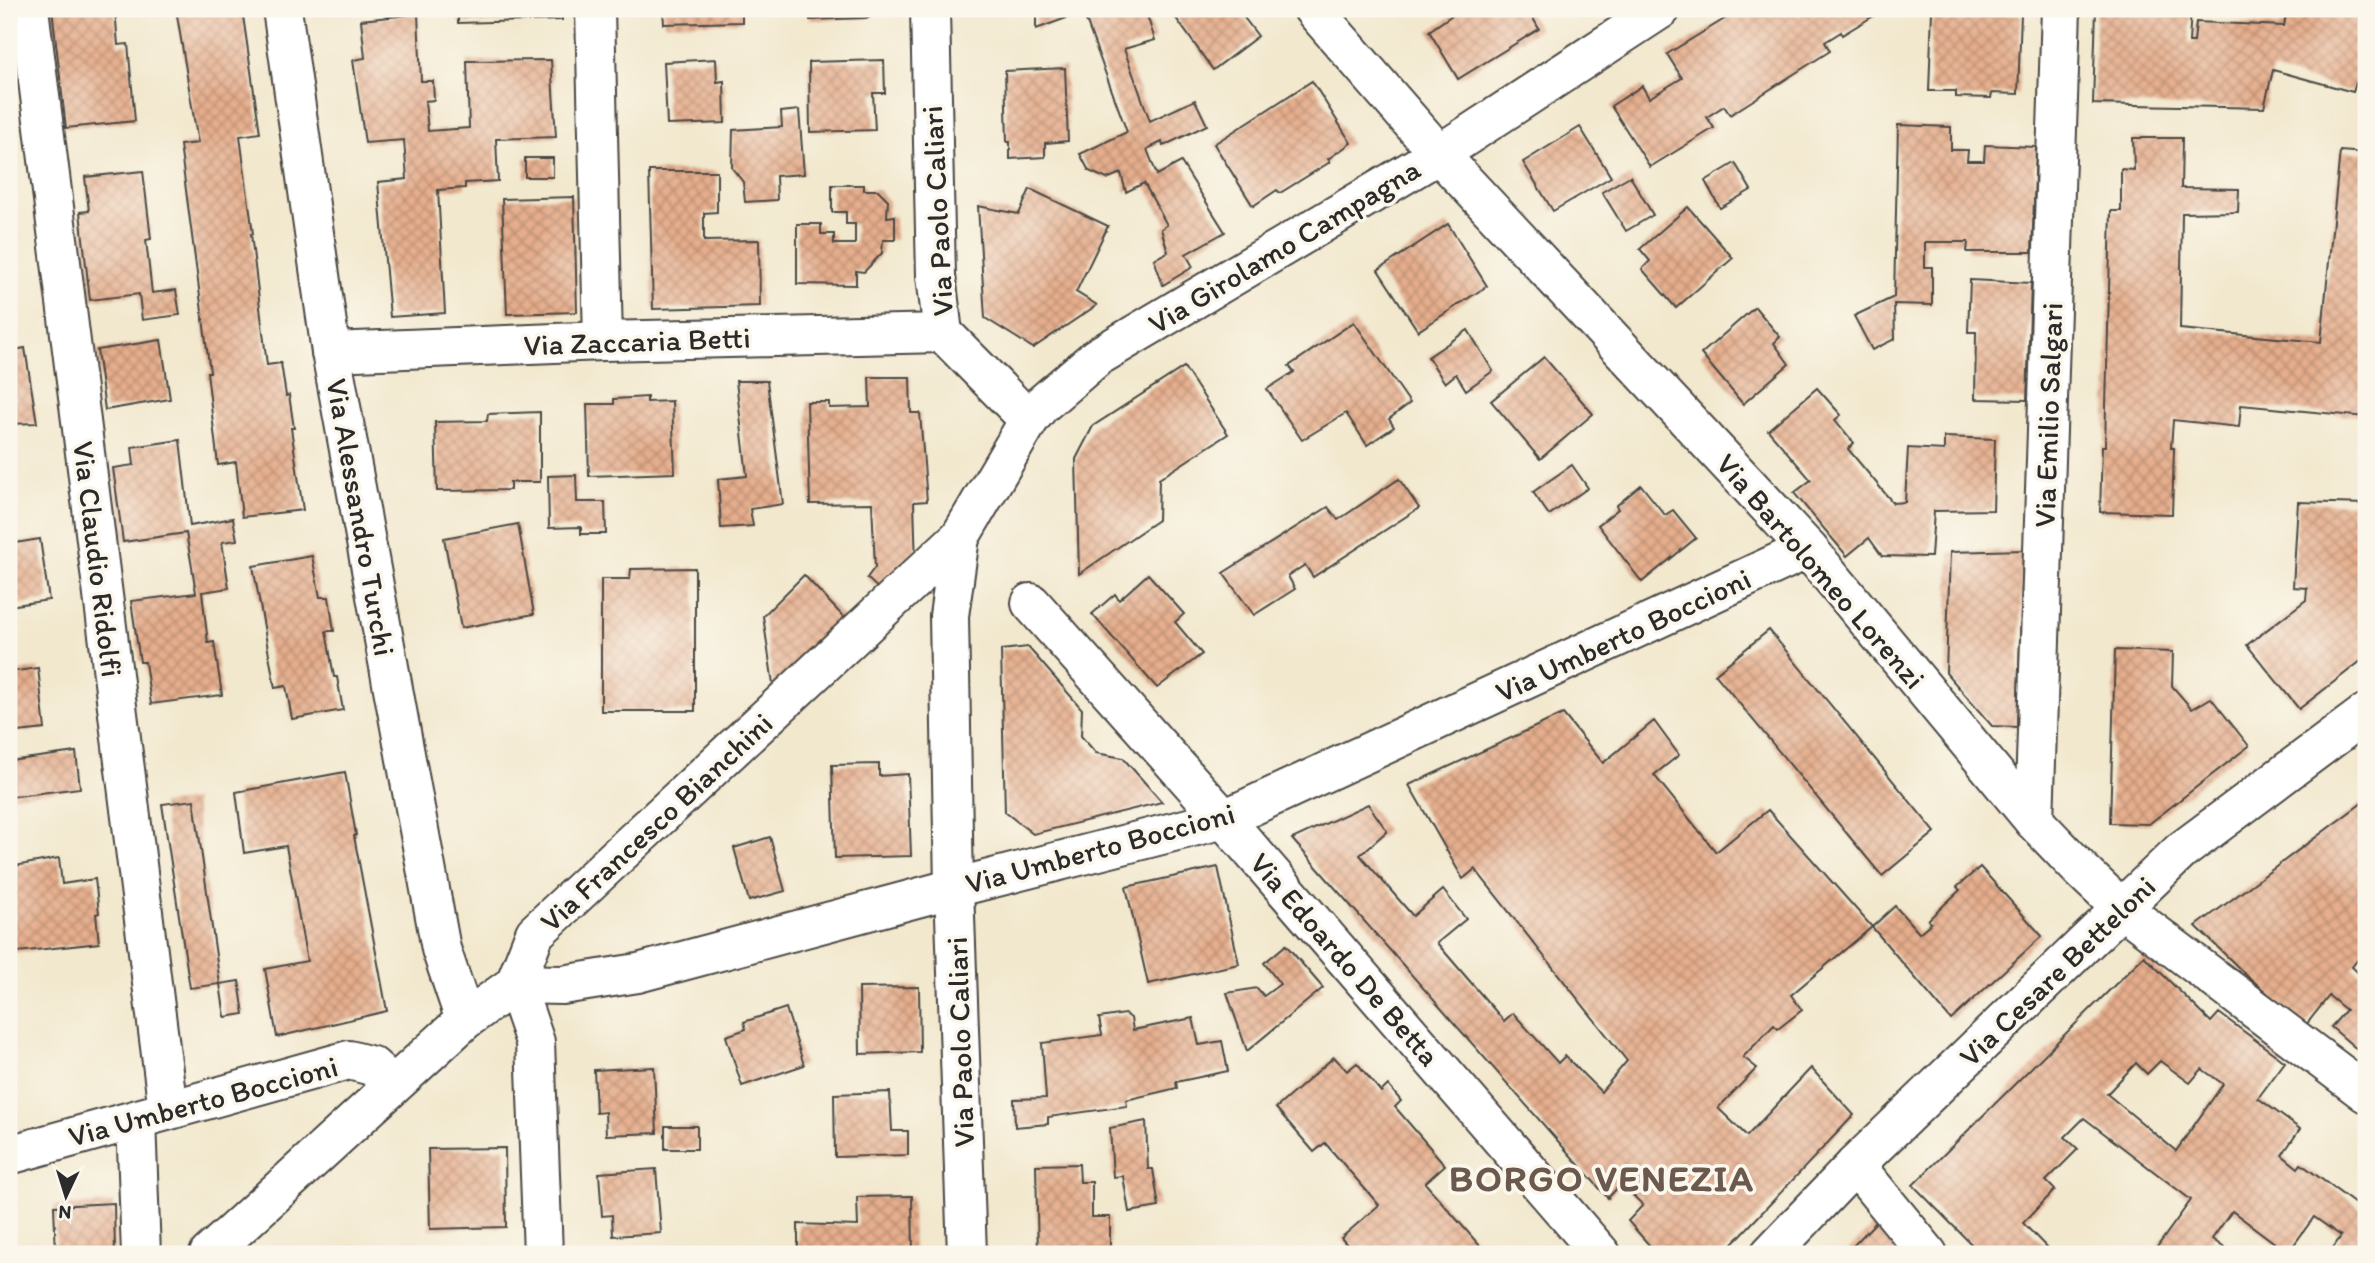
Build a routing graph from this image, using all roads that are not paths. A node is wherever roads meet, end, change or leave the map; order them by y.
1 (282, 9) edge
2 (595, 9) edge
3 (930, 9) edge
4 (1313, 9) edge
5 (1661, 9) edge
6 (2061, 9) edge
7 (23, 21) edge
8 (1439, 154) junction
9 (943, 333) junction
10 (603, 341) junction
11 (331, 352) junction
12 (1029, 420) junction
13 (960, 537) junction
14 (1808, 549) junction
15 (1031, 603) dead end
16 (2366, 713) edge
17 (1224, 819) junction
18 (2034, 821) junction
19 (954, 888) junction
20 (2121, 908) junction
21 (515, 984) junction
22 (465, 1020) junction
23 (392, 1084) junction
24 (2366, 1093) edge
25 (152, 1115) junction
26 (9, 1155) edge
27 (1855, 1165) junction
28 (141, 1254) edge
29 (209, 1254) edge
30 (543, 1254) edge
31 (967, 1254) edge
32 (1601, 1254) edge
33 (1770, 1254) edge
34 (1928, 1254) edge

1 - 11 street, Via Alessandro Turchi
2 - 10 street
3 - 9 street, Via Paolo Caliari
4 - 8 street, Via Bartolomeo Lorenzi
5 - 8 street, Via Girolamo Campagna
6 - 18 street, Via Emilio Salgari
7 - 25 street, Via Claudio Ridolfi
8 - 12 street, Via Girolamo Campagna
8 - 14 street, Via Bartolomeo Lorenzi
9 - 10 street, Via Zaccaria Betti
9 - 12 street, Via Paolo Caliari
10 - 11 street, Via Zaccaria Betti
11 - 22 street, Via Alessandro Turchi
12 - 13 street, Via Girolamo Campagna
13 - 19 street, Via Paolo Caliari
13 - 21 street, Via Francesco Bianchini
14 - 17 street, Via Umberto Boccioni
14 - 18 street, Via Bartolomeo Lorenzi
15 - 17 street, Via Edoardo De Betta
16 - 20 street, Via Cesare Betteloni
17 - 19 street, Via Umberto Boccioni
17 - 32 street, Via Edoardo De Betta
18 - 20 street, Via Bartolomeo Lorenzi
19 - 21 street, Via Umberto Boccioni
19 - 31 street, Via Paolo Caliari
20 - 24 street, Via Bartolomeo Lorenzi
20 - 27 street, Via Cesare Betteloni
21 - 22 street
21 - 30 street
22 - 23 street
23 - 25 street, Via Umberto Boccioni
23 - 29 street
25 - 26 street, Via Umberto Boccioni
25 - 28 street, Via Claudio Ridolfi
27 - 33 street, Via Cesare Betteloni
27 - 34 street

